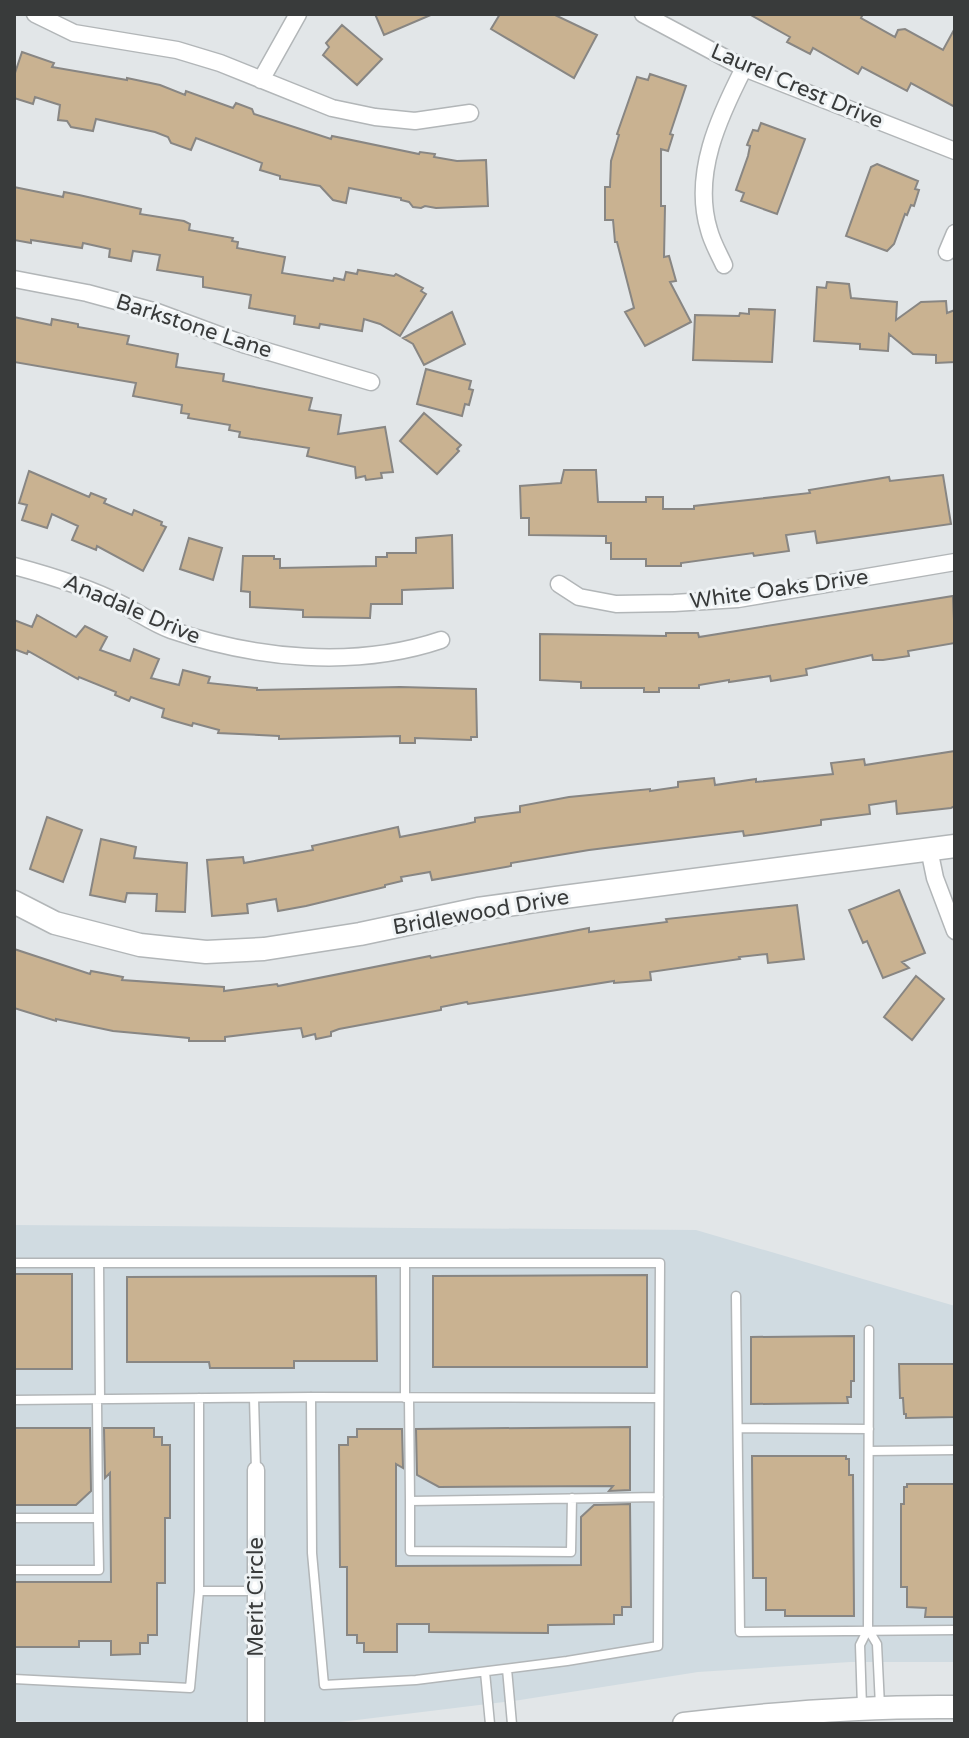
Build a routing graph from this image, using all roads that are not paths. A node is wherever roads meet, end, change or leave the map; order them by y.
1 (35, 14) edge
2 (298, 14) edge
3 (643, 14) edge
4 (744, 68) junction
5 (261, 80) junction
6 (470, 113) dead end
7 (955, 151) edge
8 (955, 233) edge
9 (947, 252) dead end
10 (724, 265) dead end
11 (14, 279) edge
12 (371, 382) dead end
13 (955, 562) edge
14 (14, 566) edge
15 (559, 584) dead end
16 (441, 640) dead end
17 (955, 846) edge
18 (929, 849) junction
19 (14, 902) edge
20 (955, 931) edge
21 (14, 1263) edge
22 (99, 1263) junction
23 (405, 1263) junction
24 (736, 1296) dead end
25 (869, 1330) dead end
26 (311, 1397) junction
27 (199, 1398) junction
28 (254, 1398) junction
29 (407, 1398) junction
30 (659, 1398) junction
31 (14, 1400) edge
32 (98, 1400) junction
33 (738, 1428) junction
34 (869, 1429) junction
35 (955, 1450) edge
36 (869, 1451) junction
37 (256, 1470) joint
38 (659, 1497) junction
39 (572, 1498) junction
40 (410, 1501) junction
41 (14, 1518) edge
42 (98, 1518) junction
43 (14, 1570) edge
44 (199, 1591) junction
45 (256, 1591) junction
46 (868, 1629) junction
47 (955, 1630) edge
48 (507, 1669) junction
49 (485, 1672) junction
50 (14, 1679) edge
51 (955, 1707) edge
52 (871, 1708) junction
53 (256, 1724) edge
54 (490, 1724) edge
55 (512, 1724) edge
56 (684, 1724) edge

1 - 5 street
2 - 5 street
3 - 4 street, Laurel Crest Drive
4 - 7 street, Laurel Crest Drive
4 - 10 street
5 - 6 street
8 - 9 street
11 - 12 street, Barkstone Lane
13 - 15 street, White Oaks Drive
14 - 16 street, Anadale Drive
17 - 18 street, Bridlewood Drive
18 - 19 street, Bridlewood Drive
18 - 20 street
21 - 22 lane
22 - 23 lane
22 - 32 lane
23 - 29 lane
23 - 30 lane
24 - 33 lane
25 - 34 lane
26 - 28 lane
26 - 29 lane
26 - 49 lane
27 - 28 lane
27 - 32 lane
27 - 44 lane
28 - 37 lane
29 - 30 lane
29 - 40 lane
30 - 38 lane
31 - 32 lane
32 - 42 lane
33 - 34 lane
33 - 46 lane
34 - 36 lane
35 - 36 lane
36 - 46 lane
37 - 45 street, Merit Circle
38 - 39 lane
38 - 48 lane
39 - 40 lane
39 - 40 lane
41 - 42 lane
42 - 43 lane
44 - 45 lane
44 - 50 lane
45 - 53 street, Merit Circle
46 - 47 lane
46 - 52 lane
46 - 52 lane
48 - 49 lane
48 - 55 lane
49 - 54 lane
51 - 52 street
52 - 56 street

